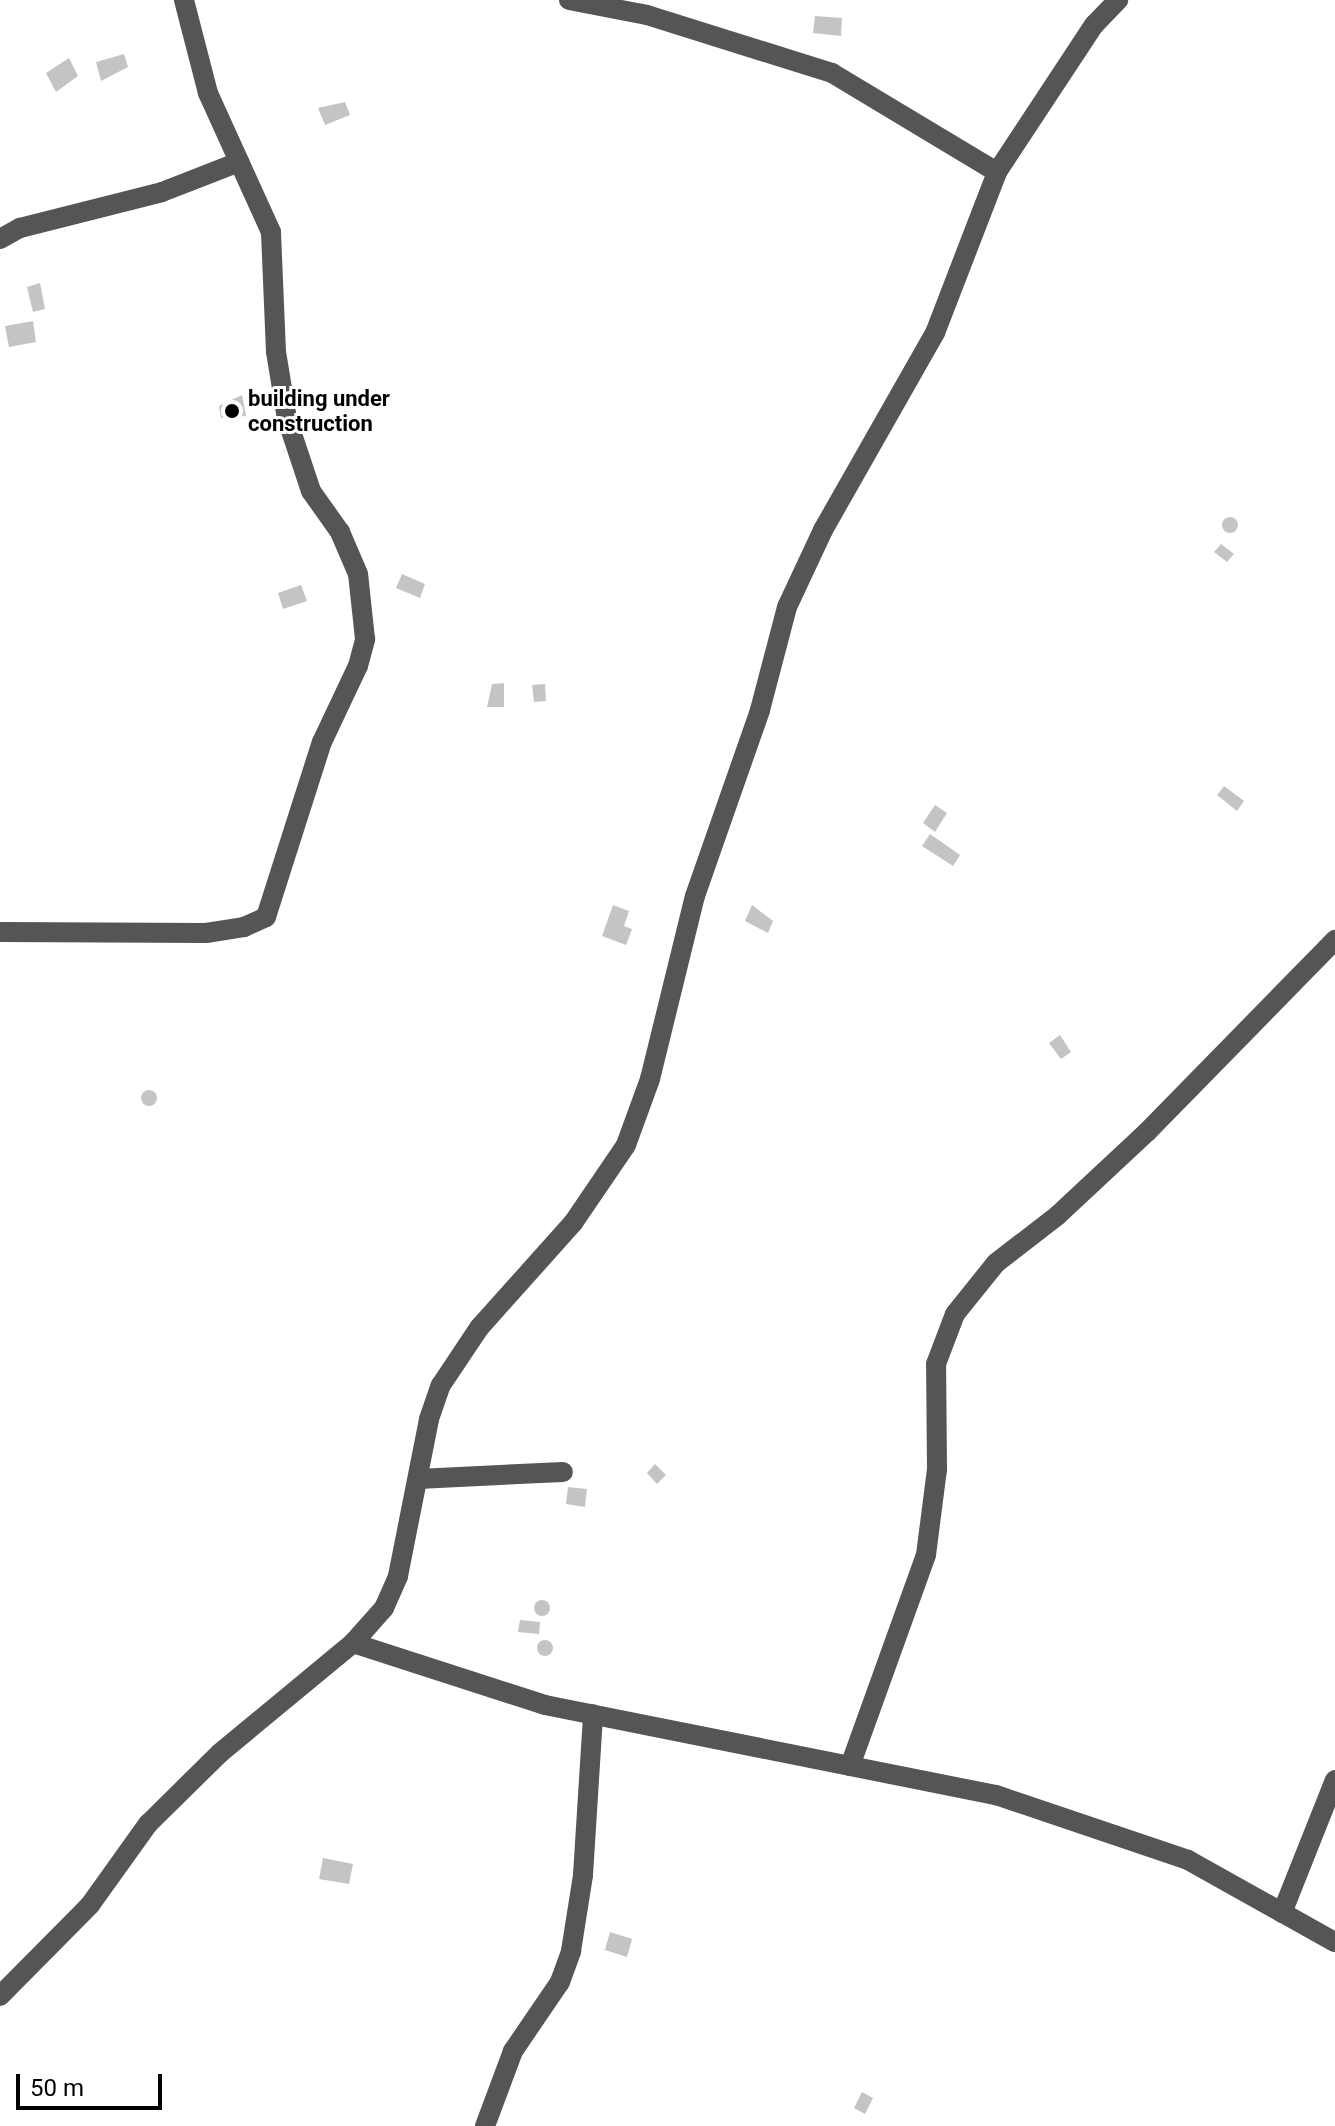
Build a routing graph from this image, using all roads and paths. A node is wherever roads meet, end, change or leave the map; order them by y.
1 (184, 0) edge
2 (569, 0) edge
3 (1118, 0) edge
4 (239, 162) junction
5 (997, 172) junction
6 (0, 239) edge
7 (0, 932) edge
8 (1335, 940) edge
9 (563, 1472) dead end
10 (418, 1479) junction
11 (353, 1643) junction
12 (593, 1714) junction
13 (850, 1766) junction
14 (1335, 1780) edge
15 (1282, 1913) junction
16 (1335, 1942) edge
17 (0, 1996) edge
18 (485, 2126) edge

1 - 4 street
2 - 5 street
3 - 5 street
4 - 6 street
4 - 7 street
5 - 10 street
8 - 13 street
9 - 10 street
10 - 11 street
11 - 12 street
11 - 17 street
12 - 13 street
12 - 18 street
13 - 15 street
14 - 15 street
15 - 16 street

